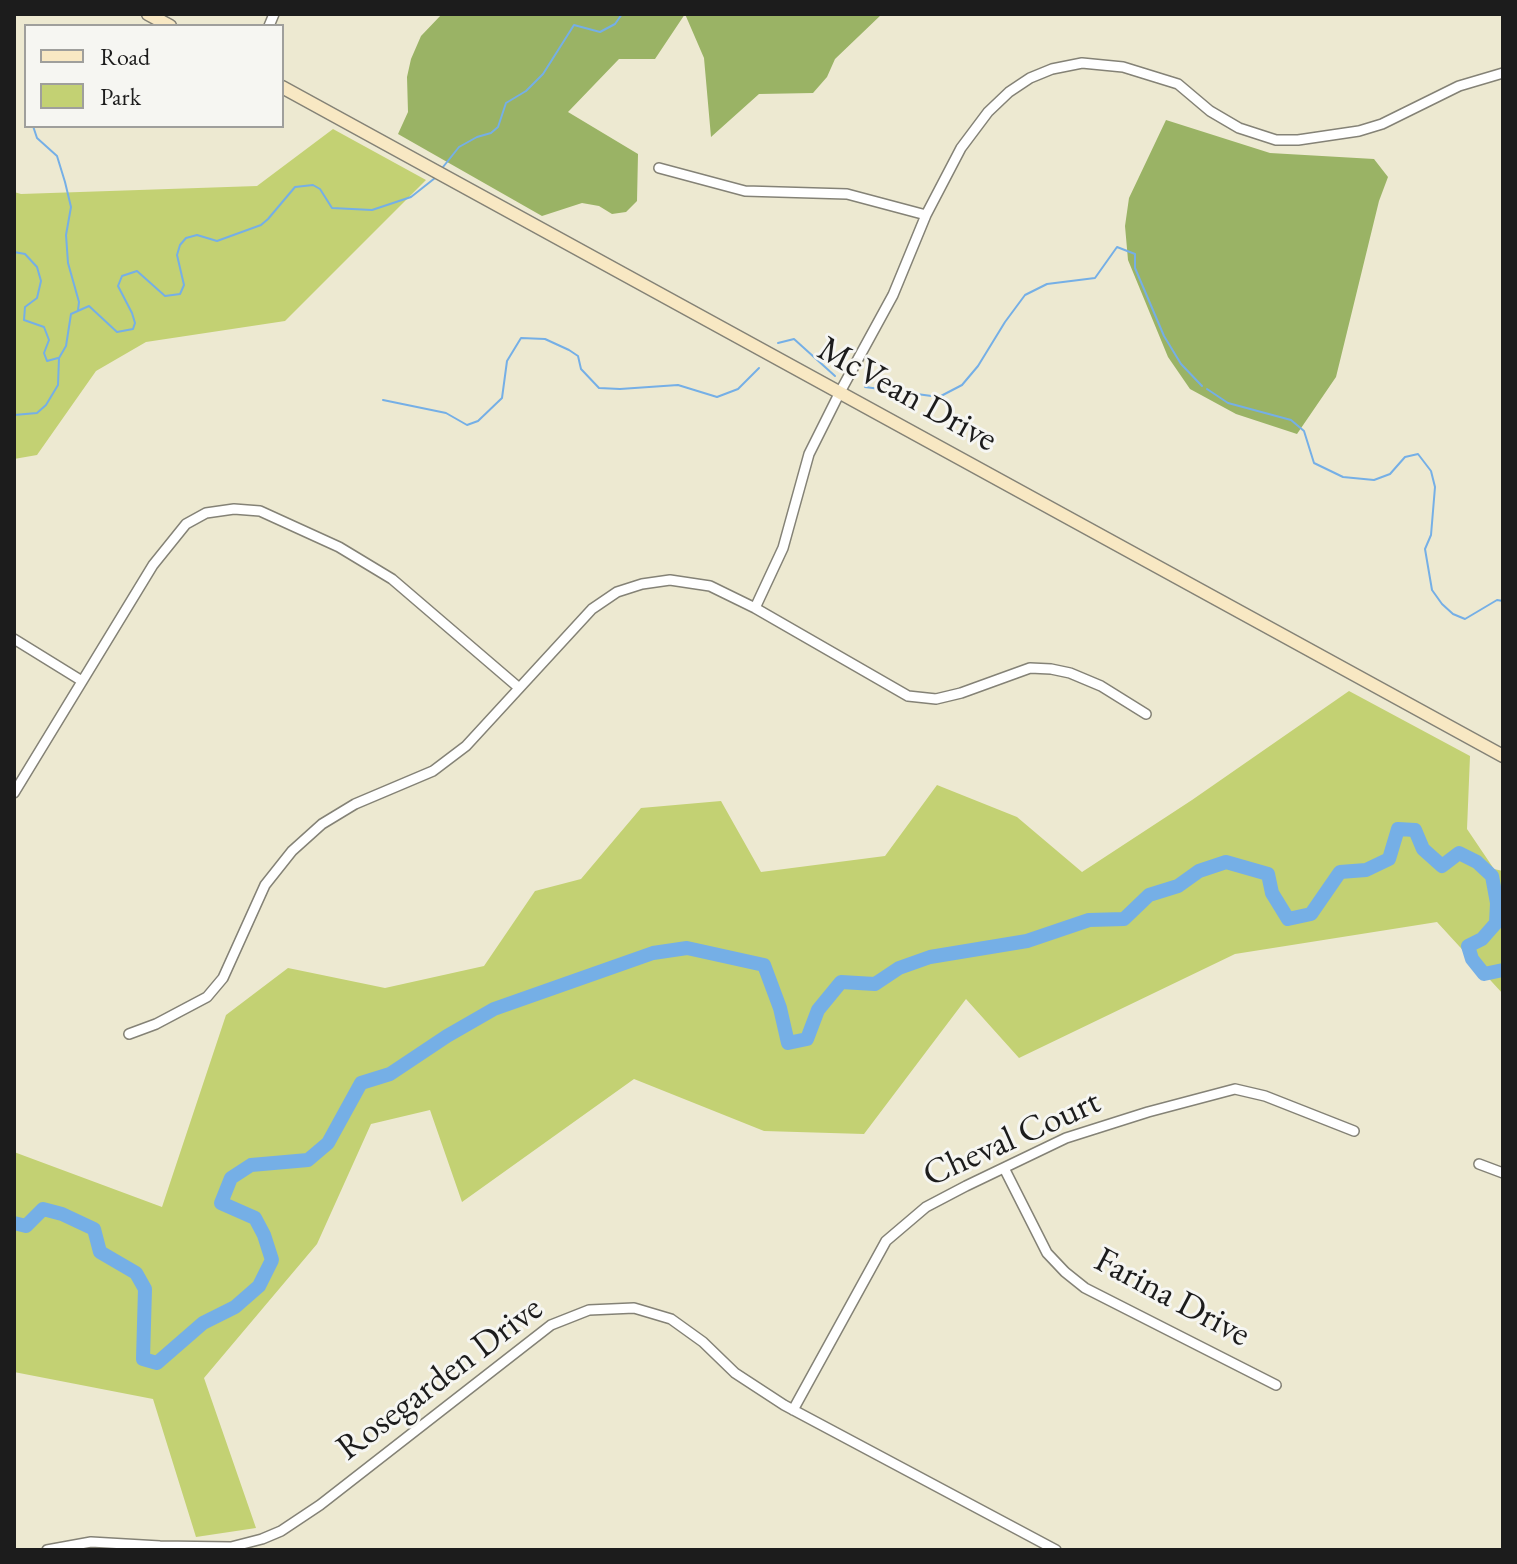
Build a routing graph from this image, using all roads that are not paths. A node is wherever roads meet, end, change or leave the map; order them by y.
1 (148, 14) edge
2 (166, 24) edge
3 (1503, 73) edge
4 (284, 88) edge
5 (659, 168) dead end
6 (926, 215) junction
7 (840, 392) junction
8 (755, 608) junction
9 (14, 639) edge
10 (82, 681) junction
11 (518, 687) junction
12 (1146, 714) dead end
13 (1503, 756) edge
14 (14, 793) edge
15 (129, 1034) dead end
16 (1354, 1131) dead end
17 (1479, 1164) dead end
18 (1004, 1168) junction
19 (1503, 1173) edge
20 (1276, 1385) dead end
21 (793, 1410) junction
22 (47, 1550) edge
23 (1056, 1550) edge

1 - 2 main road
3 - 6 street
4 - 7 main road, McVean Drive
5 - 6 street
6 - 7 street
7 - 8 street
7 - 13 main road, McVean Drive
8 - 11 street
8 - 12 street
9 - 10 street
10 - 11 street
10 - 14 street
11 - 15 street
16 - 18 street, Cheval Court
17 - 19 street
18 - 20 street, Farina Drive
18 - 21 street, Cheval Court
21 - 22 street, Rosegarden Drive
21 - 23 street, Rosegarden Drive

